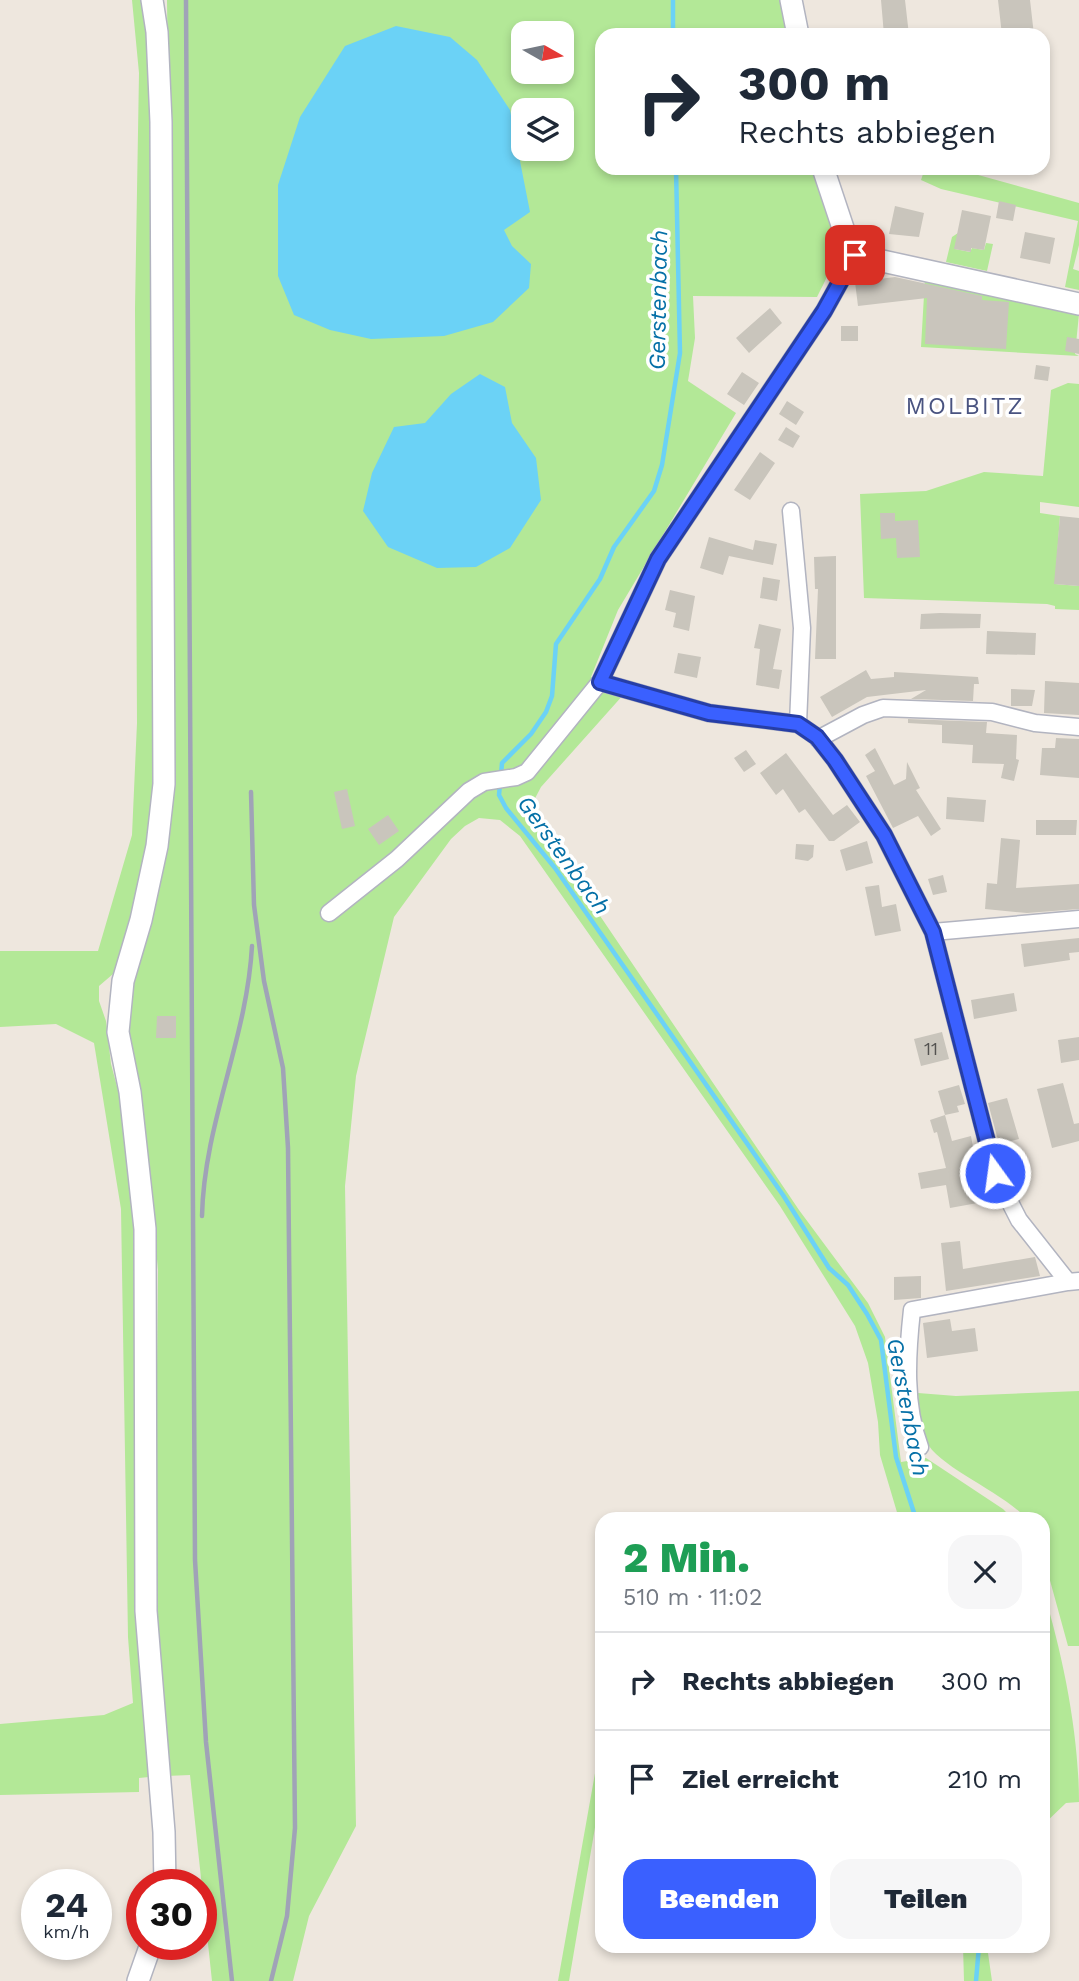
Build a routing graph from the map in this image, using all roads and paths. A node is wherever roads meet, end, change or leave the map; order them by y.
1 (152, 0) edge
2 (791, 0) edge
3 (797, 28) edge
4 (825, 175) edge
5 (855, 255) junction
6 (1079, 304) edge
7 (792, 511) dead end
8 (600, 682) junction
9 (798, 724) junction
10 (1079, 727) edge
11 (818, 739) junction
12 (328, 913) dead end
13 (1079, 919) edge
14 (933, 932) junction
15 (1073, 1281) edge
16 (920, 1447) dead end
17 (165, 1869) edge
18 (145, 1960) edge
19 (138, 1981) edge

1 - 17 street
2 - 3 street
4 - 5 street
5 - 6 street
5 - 8 street
7 - 9 street
8 - 9 street
8 - 12 street
9 - 11 street
10 - 11 street
11 - 14 street
13 - 14 street
14 - 15 street
15 - 16 street
18 - 19 street

